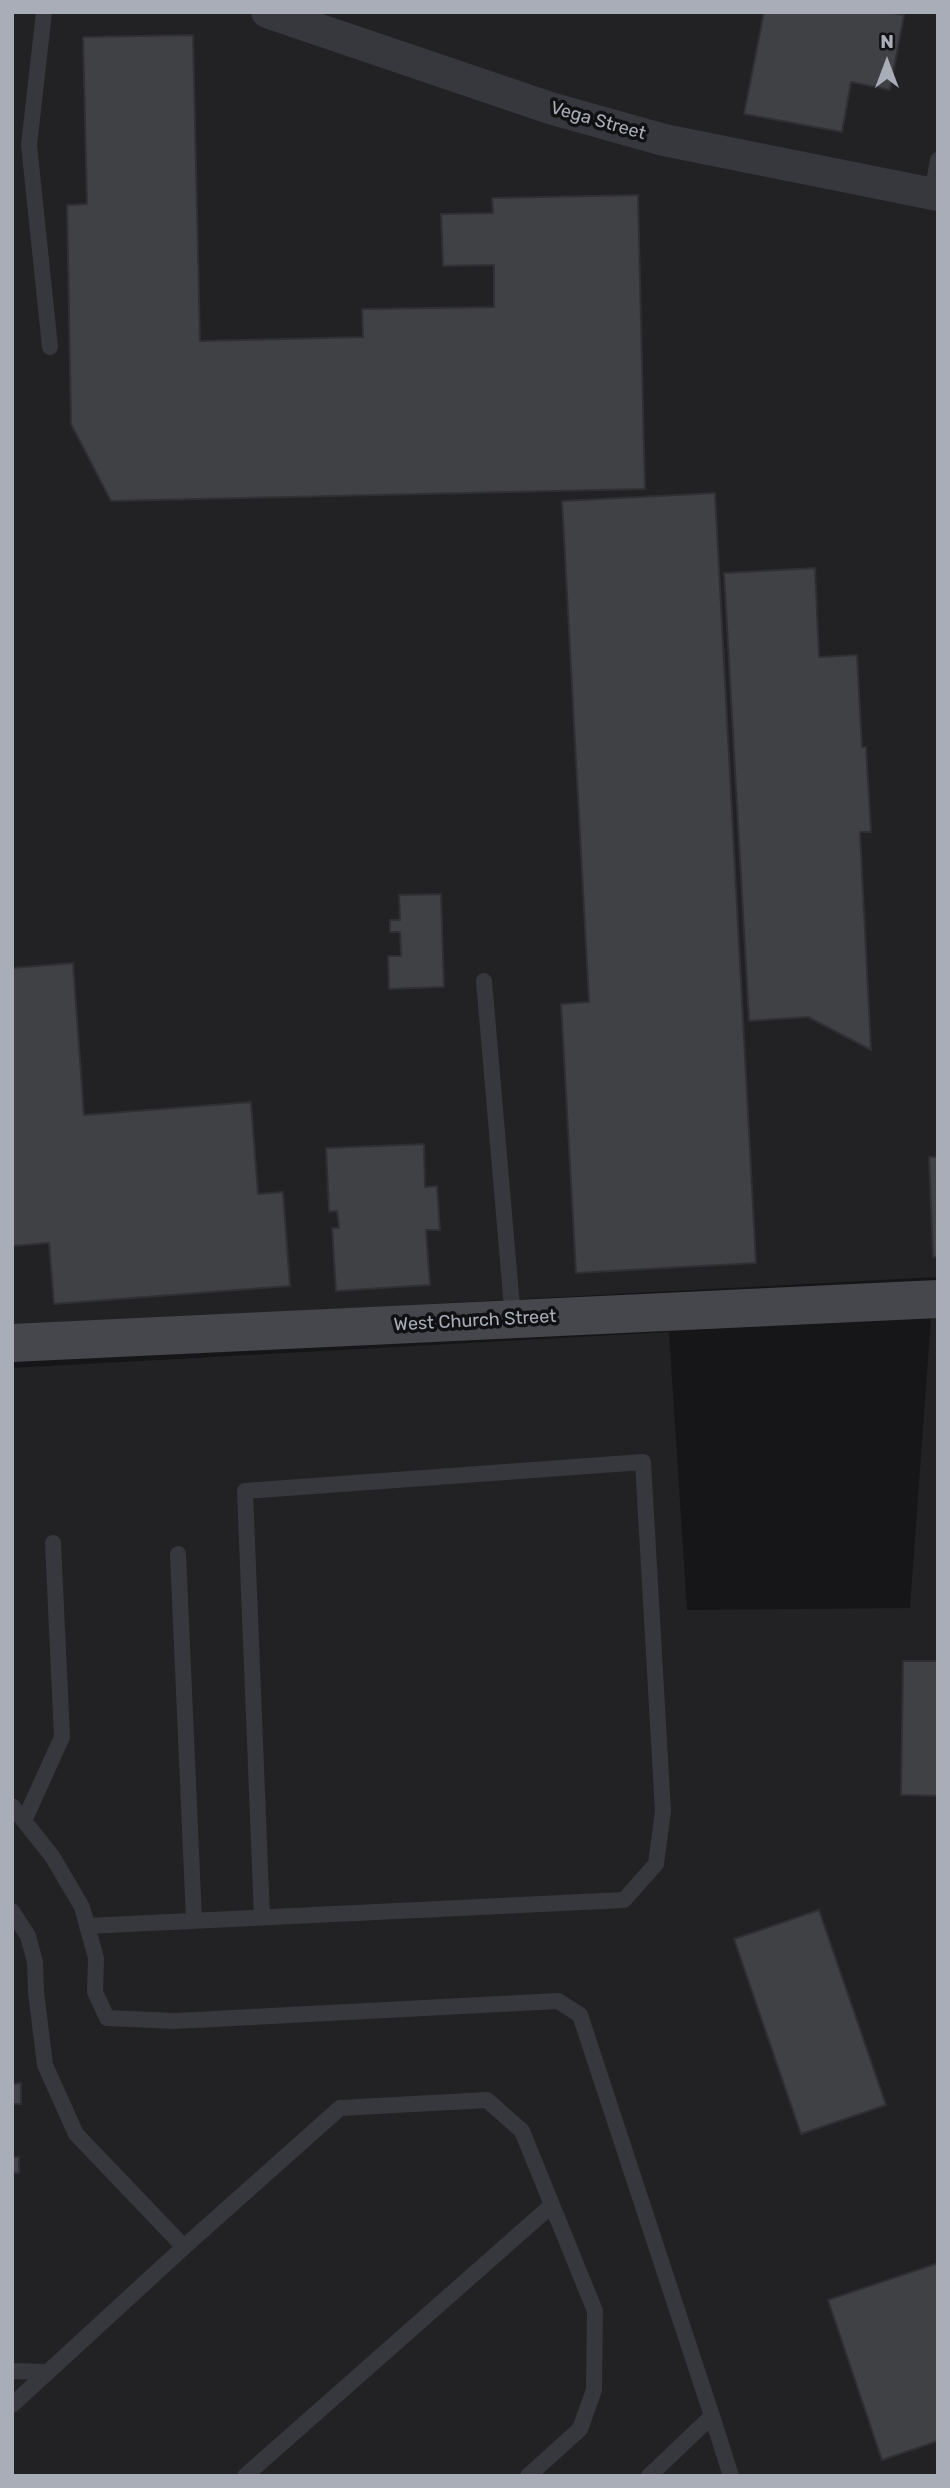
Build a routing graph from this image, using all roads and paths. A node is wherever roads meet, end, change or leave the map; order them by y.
1 (44, 12) edge
2 (267, 12) edge
3 (938, 160) edge
4 (935, 195) edge
5 (50, 347) dead end
6 (484, 981) dead end
7 (938, 1299) edge
8 (513, 1319) junction
9 (12, 1343) edge
10 (53, 1543) dead end
11 (178, 1555) dead end
12 (12, 1807) edge
13 (23, 1821) junction
14 (12, 1912) edge
15 (262, 1917) junction
16 (194, 1920) junction
17 (87, 1926) junction
18 (552, 2205) junction
19 (184, 2247) junction
20 (12, 2371) edge
21 (48, 2372) junction
22 (12, 2405) edge
23 (712, 2416) junction
24 (245, 2476) edge
25 (528, 2476) edge
26 (649, 2476) edge
27 (731, 2476) edge

1 - 5 lane
2 - 4 street, Vega Street
3 - 4 lane
6 - 8 lane
7 - 8 street, West Church Street
8 - 9 street, West Church Street
10 - 13 lane
11 - 16 lane
12 - 13 lane
13 - 17 lane
14 - 19 lane
15 - 15 lane
15 - 16 lane
16 - 17 lane
17 - 23 lane
18 - 19 lane
18 - 24 lane
18 - 25 lane
19 - 21 lane
20 - 21 lane
21 - 22 lane
23 - 26 lane
23 - 27 lane

